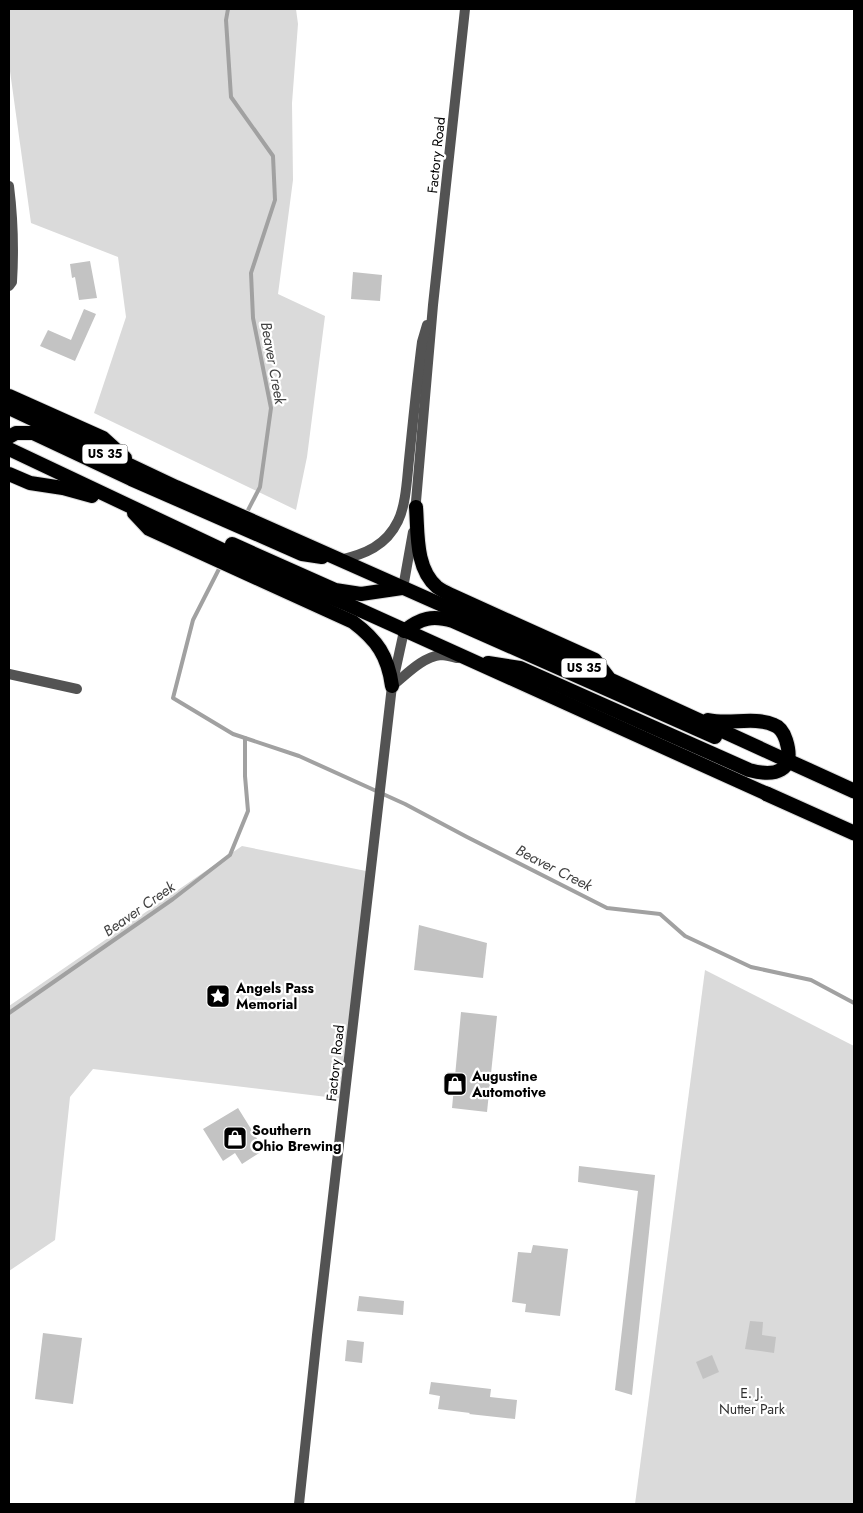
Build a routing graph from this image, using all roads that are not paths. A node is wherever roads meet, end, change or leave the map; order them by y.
1 (465, 9) edge
2 (9, 186) edge
3 (9, 286) edge
4 (433, 305) junction
5 (9, 396) edge
6 (9, 408) edge
7 (9, 437) edge
8 (9, 449) edge
9 (137, 469) junction
10 (9, 474) edge
11 (199, 503) junction
12 (129, 507) junction
13 (416, 507) junction
14 (340, 560) junction
15 (269, 572) junction
16 (403, 588) junction
17 (404, 631) junction
18 (468, 659) junction
19 (9, 674) edge
20 (610, 680) junction
21 (392, 686) junction
22 (77, 689) dead end
23 (688, 715) junction
24 (764, 750) junction
25 (788, 761) junction
26 (854, 791) edge
27 (767, 794) joint
28 (854, 833) edge
29 (299, 1504) edge

1 - 4 street, Factory Road
2 - 3 street
4 - 13 street, Factory Road
4 - 14 street, Factory Road
5 - 9 highway
6 - 9 highway, US 35
7 - 11 highway
8 - 12 highway, US 35
9 - 11 highway, US 35
10 - 12 highway
11 - 14 highway, US 35
12 - 15 highway, US 35
13 - 16 street, Factory Road
13 - 20 highway
14 - 16 highway, US 35
15 - 16 highway
15 - 17 highway, US 35
15 - 21 highway
16 - 20 highway, US 35
17 - 18 highway, US 35
17 - 21 street, Factory Road
17 - 24 highway
18 - 21 street
18 - 25 highway
18 - 27 highway, US 35
19 - 22 street
20 - 23 highway, US 35
21 - 29 street, Factory Road
23 - 24 highway, US 35
23 - 25 highway
24 - 25 highway, US 35
25 - 26 highway, US 35
27 - 28 highway, US 35

